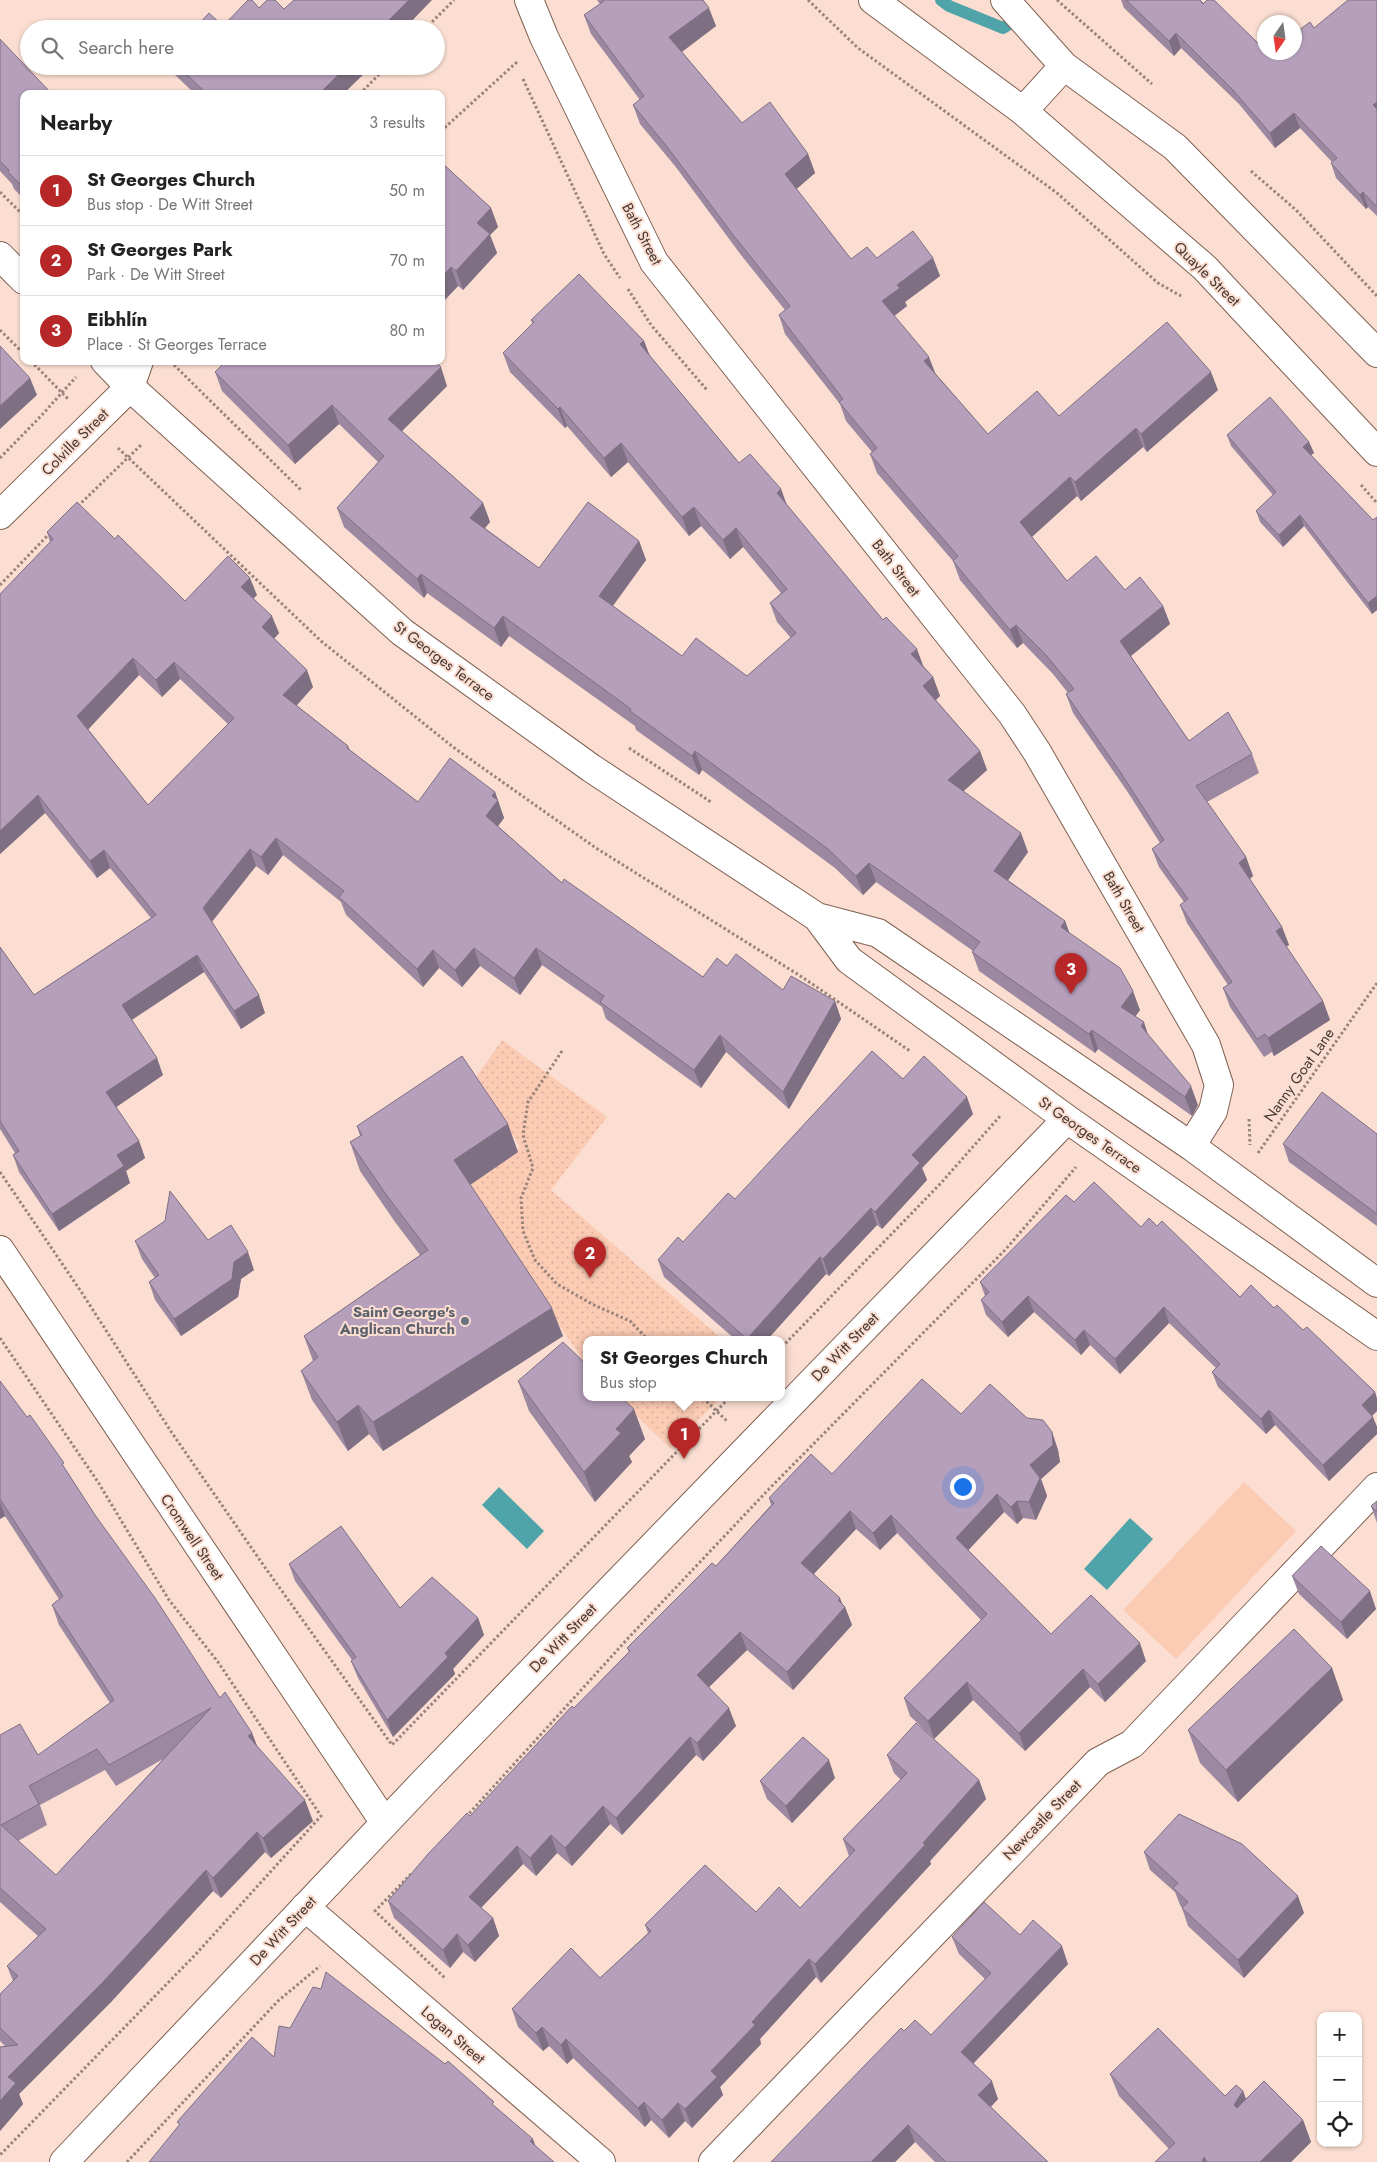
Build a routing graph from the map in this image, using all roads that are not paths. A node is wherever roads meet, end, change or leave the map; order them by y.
1 (529, 0) edge
2 (874, 0) edge
3 (1006, 2) edge
4 (1064, 66) junction
5 (1023, 111) junction
6 (0, 256) edge
7 (20, 276) edge
8 (1377, 353) edge
9 (109, 365) edge
10 (138, 365) edge
11 (130, 387) junction
12 (1377, 452) edge
13 (0, 515) edge
14 (817, 917) junction
15 (1067, 1119) junction
16 (1191, 1146) junction
17 (0, 1250) edge
18 (1377, 1283) edge
19 (1377, 1336) edge
20 (1377, 1487) edge
21 (385, 1823) junction
22 (305, 1907) junction
23 (64, 2162) edge
24 (601, 2162) edge
25 (713, 2162) edge

1 - 16 street, Bath Street
2 - 5 street, Quayle Street
3 - 4 street
4 - 5 street
4 - 8 street
5 - 12 street, Quayle Street
6 - 7 street
9 - 11 street, St Georges Terrace
10 - 11 street, Colville Street
11 - 13 street, Colville Street
11 - 14 street, St Georges Terrace
14 - 15 street, St Georges Terrace
14 - 16 street, St Georges Terrace
15 - 19 street, St Georges Terrace
15 - 21 street, De Witt Street
16 - 18 street, St Georges Terrace
17 - 21 street, Cromwell Street
20 - 25 street, Newcastle Street
21 - 22 street, De Witt Street
22 - 23 street, De Witt Street
22 - 24 street, Logan Street

